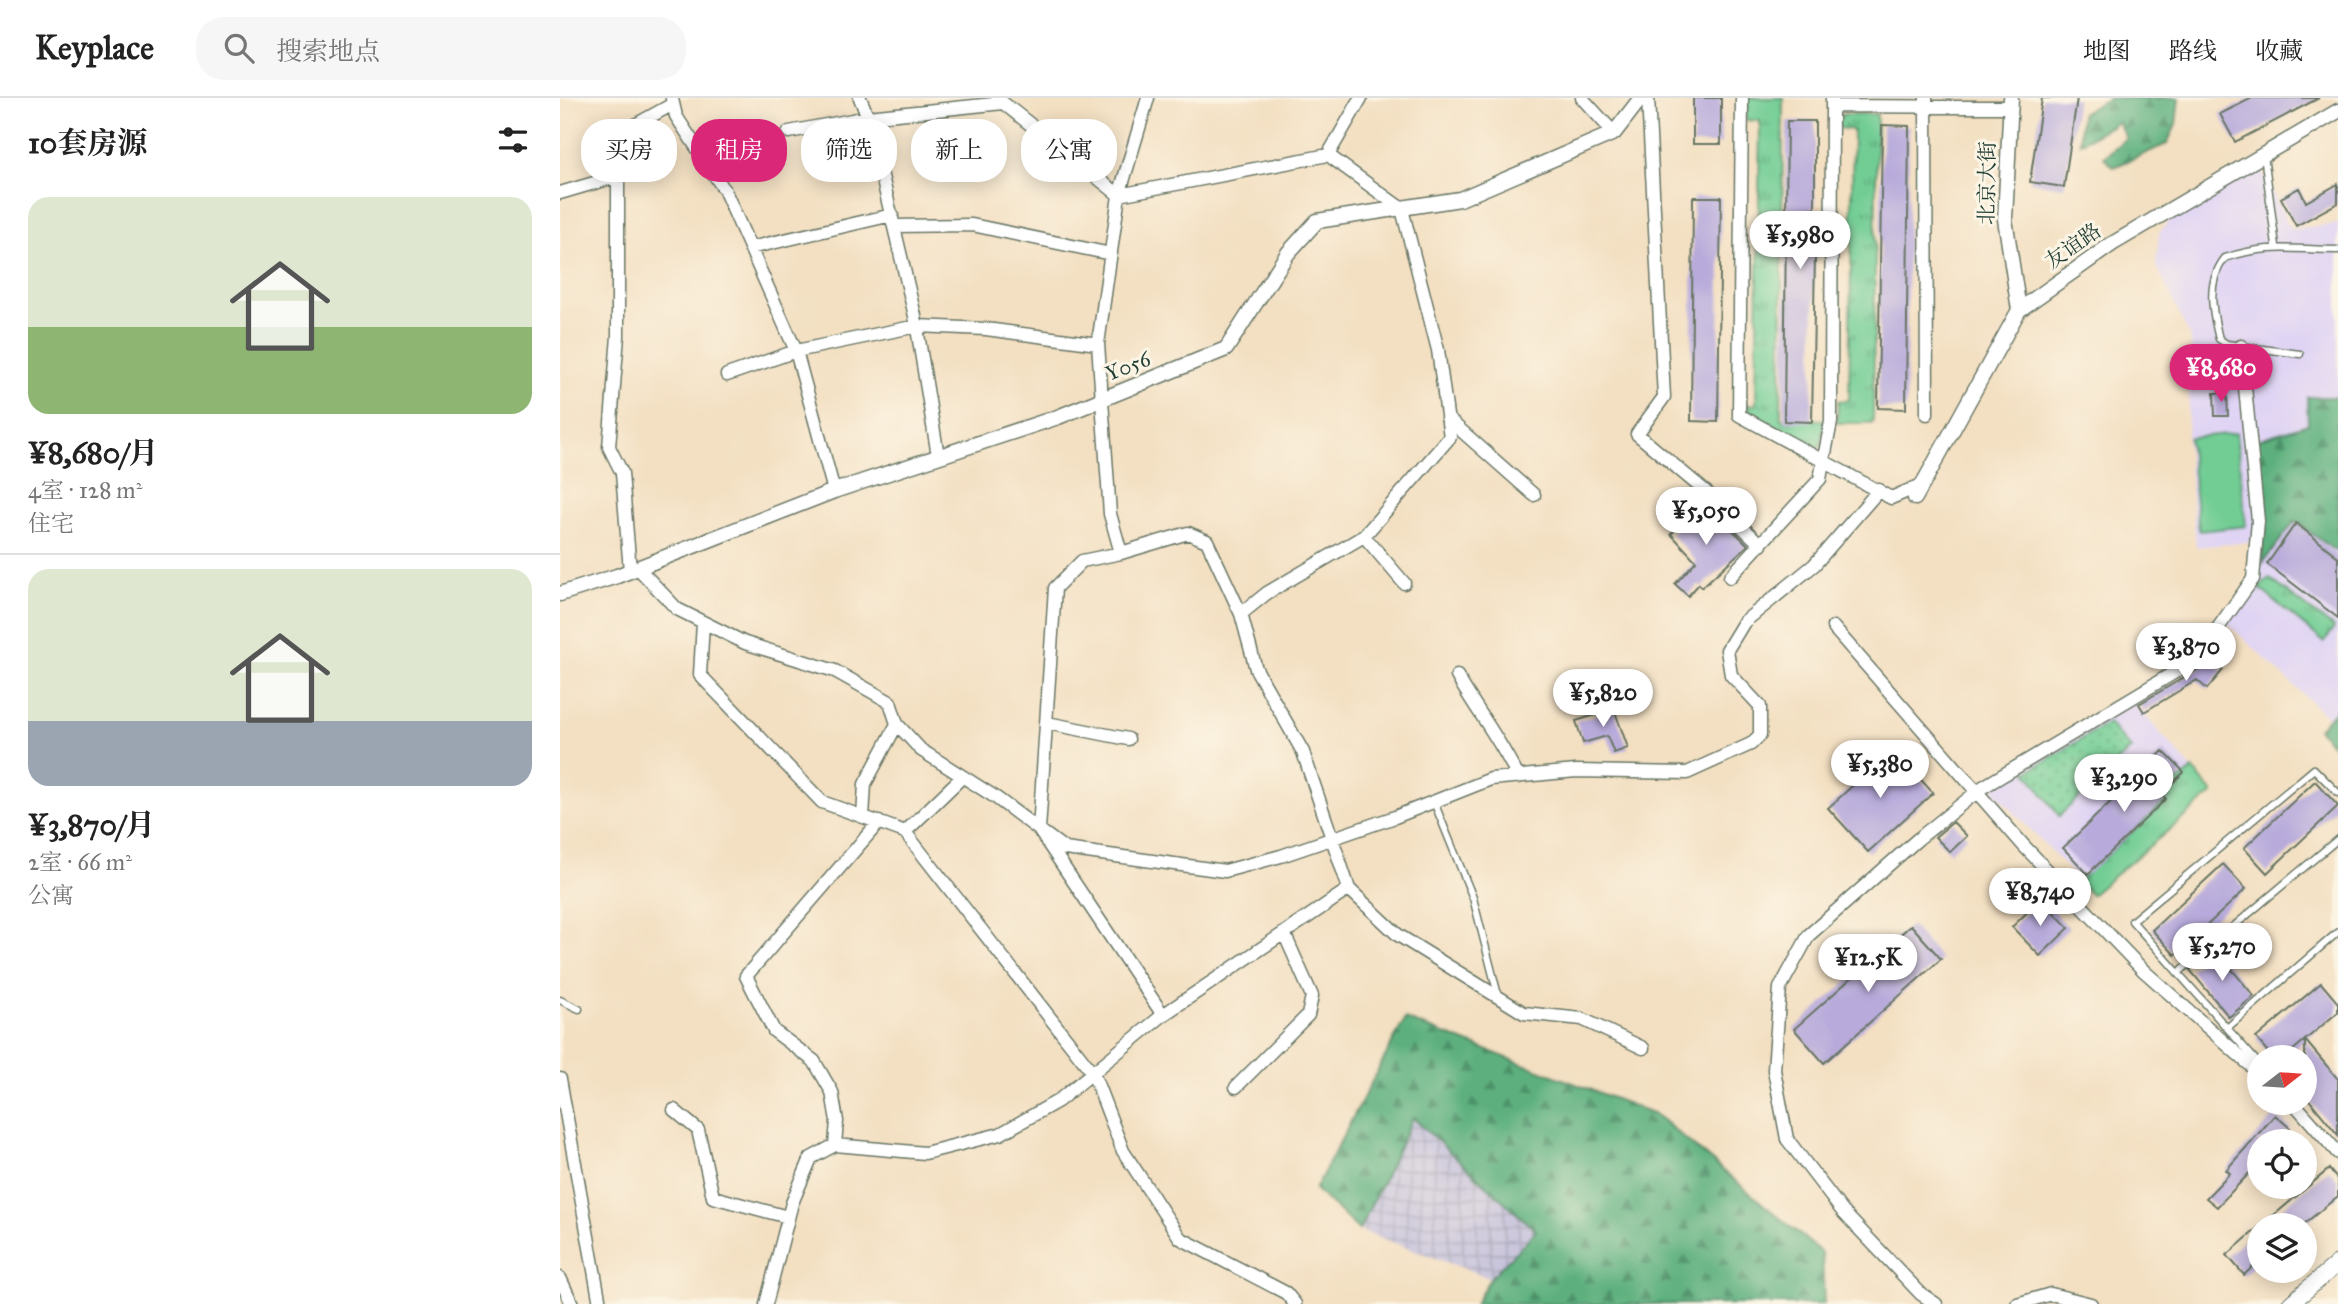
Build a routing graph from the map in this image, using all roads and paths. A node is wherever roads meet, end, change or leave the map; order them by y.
1 (860, 98) edge
2 (1148, 98) edge
3 (1362, 98) edge
4 (1582, 98) edge
5 (1642, 98) edge
6 (1648, 98) edge
7 (1742, 98) edge
8 (673, 101) edge
9 (1000, 101) edge
10 (1832, 102) edge
11 (1926, 103) edge
12 (2011, 103) edge
13 (2338, 110) edge
14 (868, 117) junction
15 (644, 119) edge
16 (789, 132) dead end
17 (1614, 133) junction
18 (2264, 153) junction
19 (1328, 155) junction
20 (598, 182) edge
21 (618, 182) edge
22 (560, 193) edge
23 (1119, 195) junction
24 (1402, 209) junction
25 (893, 221) junction
26 (2276, 246) junction
27 (750, 248) junction
28 (2338, 250) edge
29 (1111, 254) junction
30 (2019, 310) junction
31 (917, 326) junction
32 (1098, 344) junction
33 (2241, 346) junction
34 (796, 351) junction
35 (2300, 354) dead end
36 (727, 375) dead end
37 (1100, 400) junction
38 (1927, 414) dead end
39 (1447, 418) junction
40 (938, 456) junction
41 (1825, 460) junction
42 (1879, 490) junction
43 (834, 491) junction
44 (1918, 492) joint
45 (1534, 495) dead end
46 (1364, 536) junction
47 (1761, 545) junction
48 (1121, 553) junction
49 (634, 569) junction
50 (1730, 577) dead end
51 (1404, 583) dead end
52 (560, 594) edge
53 (1241, 614) junction
54 (703, 622) junction
55 (1833, 627) dead end
56 (1457, 676) dead end
57 (1047, 723) junction
58 (897, 724) junction
59 (1128, 738) dead end
60 (1518, 776) junction
61 (962, 777) junction
62 (1977, 792) junction
63 (2338, 793) edge
64 (1434, 802) junction
65 (863, 817) junction
66 (879, 822) junction
67 (1039, 830) junction
68 (905, 832) junction
69 (1334, 838) junction
70 (2338, 839) edge
71 (1349, 889) junction
72 (2338, 932) edge
73 (1284, 933) junction
74 (2178, 973) junction
75 (1499, 997) junction
76 (560, 1000) edge
77 (579, 1009) dead end
78 (1163, 1015) junction
79 (2227, 1028) junction
80 (1643, 1048) dead end
81 (2247, 1050) edge
82 (2247, 1062) edge
83 (1093, 1073) junction
84 (560, 1079) edge
85 (1236, 1087) dead end
86 (674, 1110) dead end
87 (2305, 1115) edge
88 (835, 1145) junction
89 (2338, 1153) edge
90 (788, 1217) junction
91 (2338, 1263) edge
92 (560, 1278) edge
93 (572, 1304) edge
94 (600, 1304) edge
95 (766, 1304) edge
96 (1295, 1304) edge
97 (1936, 1304) edge
98 (2017, 1304) edge
99 (2091, 1304) edge
100 (2290, 1304) edge

1 - 14 street
2 - 23 street
3 - 19 street
4 - 17 street
5 - 17 street, Y056 / Y056
6 - 47 street
7 - 41 street
8 - 15 street
8 - 27 street
9 - 14 street
9 - 23 street
10 - 11 street
10 - 41 street
11 - 12 street
11 - 38 street
12 - 30 street, 北京大街
13 - 18 street, 友谊路
14 - 16 street
14 - 25 street
17 - 24 street, Y056 / Y056
18 - 26 lane
18 - 30 street, 友谊路
19 - 23 street
19 - 24 street
20 - 22 street
21 - 49 street
23 - 29 street
24 - 37 street, Y056 / Y056
24 - 39 street
25 - 27 street
25 - 29 street
25 - 31 street
26 - 28 lane
26 - 33 lane
27 - 34 street
29 - 32 street
30 - 44 street, 友谊路
31 - 32 street
31 - 34 street
31 - 40 street
32 - 37 street
33 - 35 lane
33 - 62 street
34 - 36 street
34 - 43 street
37 - 40 street, Y056 / Y056
37 - 48 street
39 - 45 street
39 - 46 street
40 - 43 street, Y056 / Y056
41 - 42 street
41 - 47 street
42 - 44 street
42 - 60 street
43 - 49 street, Y056 / Y056
46 - 51 street
46 - 53 street
47 - 50 street
48 - 53 street
48 - 57 street
49 - 52 street, Y056 / Y056
49 - 54 street
53 - 69 street
54 - 58 street
54 - 65 street
55 - 62 street
56 - 60 street
57 - 59 street
57 - 67 street
58 - 61 street
58 - 65 street
60 - 64 street
61 - 67 street
61 - 68 street
62 - 82 street
62 - 97 street
63 - 74 lane
64 - 69 street
64 - 75 lane
65 - 66 street
66 - 68 street
66 - 88 street
67 - 69 street
67 - 78 street
68 - 83 street
69 - 71 street
70 - 74 lane
71 - 73 street
71 - 75 street
72 - 79 lane
73 - 78 street
73 - 85 street
74 - 79 lane
75 - 80 street
76 - 77 lane
78 - 83 street
79 - 81 lane
83 - 88 street
83 - 96 street
84 - 94 street
86 - 90 street
87 - 89 street
88 - 90 street
90 - 95 street
91 - 100 main road
92 - 93 street
98 - 99 street

